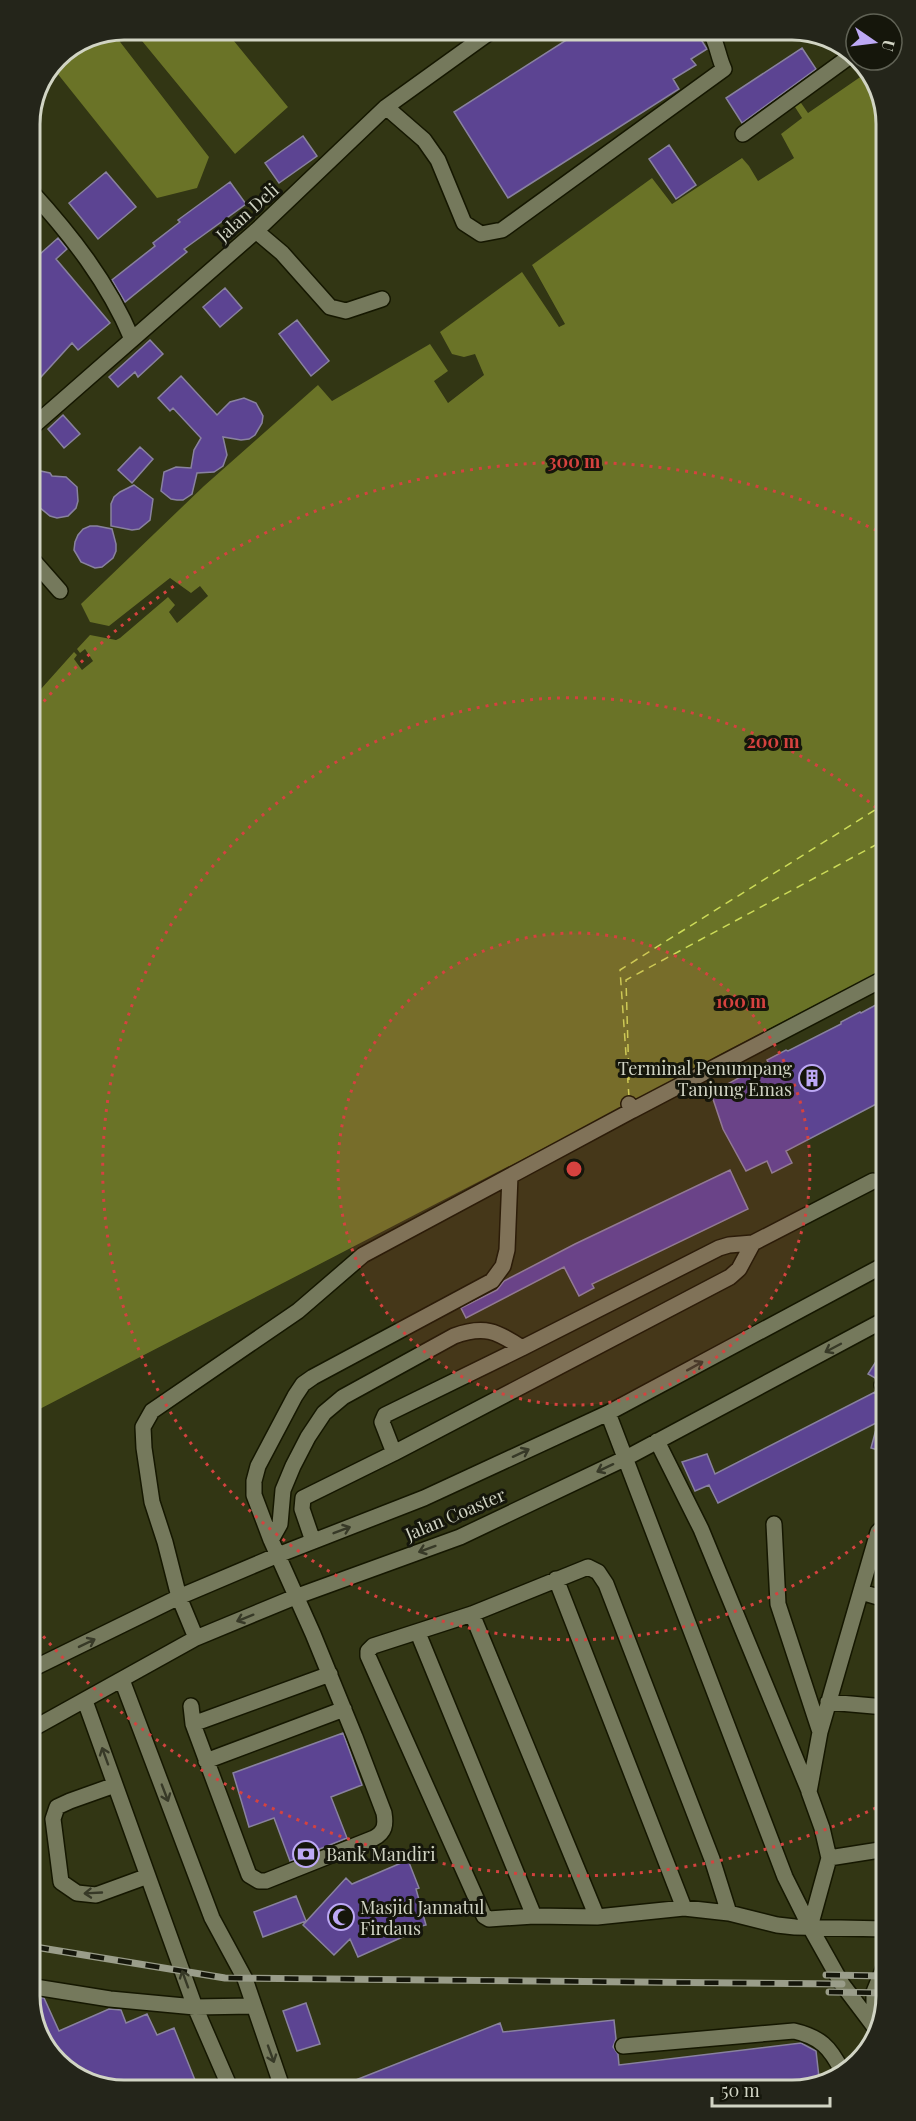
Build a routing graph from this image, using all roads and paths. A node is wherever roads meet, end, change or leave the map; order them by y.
1 (478, 41) edge
2 (715, 41) edge
3 (844, 61) edge
4 (386, 107) junction
5 (743, 134) dead end
6 (41, 203) edge
7 (256, 231) junction
8 (382, 299) dead end
9 (132, 339) junction
10 (41, 419) edge
11 (41, 569) edge
12 (60, 591) dead end
13 (876, 983) edge
14 (510, 1176) junction
15 (873, 1181) dead end
16 (753, 1243) junction
17 (876, 1269) edge
18 (876, 1324) edge
19 (522, 1348) junction
20 (608, 1413) junction
21 (657, 1441) junction
22 (394, 1453) junction
23 (626, 1458) junction
24 (774, 1524) dead end
25 (876, 1539) edge
26 (271, 1540) junction
27 (313, 1541) junction
28 (278, 1555) junction
29 (556, 1579) junction
30 (861, 1592) junction
31 (876, 1596) edge
32 (179, 1597) junction
33 (295, 1598) junction
34 (472, 1614) junction
35 (418, 1633) junction
36 (196, 1638) junction
37 (40, 1665) edge
38 (330, 1674) junction
39 (122, 1680) junction
40 (85, 1701) junction
41 (828, 1702) junction
42 (192, 1706) dead end
43 (876, 1706) edge
44 (344, 1709) junction
45 (193, 1724) junction
46 (40, 1725) edge
47 (820, 1732) junction
48 (206, 1761) junction
49 (116, 1785) junction
50 (809, 1792) junction
51 (876, 1851) edge
52 (829, 1858) junction
53 (148, 1876) junction
54 (684, 1908) junction
55 (729, 1913) junction
56 (534, 1916) junction
57 (597, 1917) junction
58 (810, 1927) junction
59 (876, 1929) edge
60 (876, 1987) edge
61 (40, 1989) edge
62 (253, 2006) junction
63 (195, 2007) junction
64 (874, 2009) edge
65 (871, 2023) edge
66 (623, 2046) dead end
67 (839, 2065) edge
68 (227, 2080) edge
69 (279, 2080) edge

1 - 4 lane, Jalan Deli
2 - 4 lane
3 - 5 lane
4 - 7 lane, Jalan Deli
6 - 9 lane
7 - 8 lane
7 - 9 lane, Jalan Deli
9 - 10 lane, Jalan Deli
11 - 12 lane
13 - 14 lane
14 - 26 lane
14 - 32 lane
15 - 16 lane
16 - 19 lane
16 - 22 lane
20 -> 17 lane, Jalan Coaster
18 -> 21 lane, Jalan Coaster
19 - 22 lane
19 - 26 lane
20 - 23 lane
27 -> 20 lane, Jalan Coaster
21 - 23 lane, Jalan Coaster
21 - 50 lane
22 - 27 lane
23 -> 33 lane, Jalan Coaster
23 - 58 lane
24 - 47 lane
25 - 30 lane
26 - 28 lane
27 - 28 lane, Jalan Coaster
28 - 32 lane, Jalan Coaster
28 - 33 lane
29 - 34 lane
29 - 54 lane
29 - 55 lane
30 - 31 lane
30 - 41 lane
32 - 36 lane
37 -> 32 lane, Jalan Coaster
33 -> 36 lane, Jalan Coaster
33 - 38 lane
34 - 35 lane
34 - 57 lane
35 - 56 lane
35 - 56 lane
36 - 39 lane, Jalan Coaster
38 - 44 lane
38 - 45 lane
39 - 40 lane, Jalan Coaster
39 -> 62 lane
40 - 46 lane, Jalan Coaster
49 -> 40 lane
41 - 43 lane
41 - 47 lane
42 - 45 lane
44 - 48 lane
44 - 48 lane
45 - 48 lane
47 - 50 lane
49 - 53 lane
53 -> 49 lane
50 - 52 lane
51 - 52 lane
52 - 58 lane
63 -> 53 lane
54 - 55 lane
54 - 57 lane
55 - 58 lane
56 - 57 lane
58 - 59 lane
58 - 65 lane
60 - 64 lane
61 - 63 lane
62 - 63 lane
62 -> 69 lane
63 - 68 lane
66 - 67 lane

